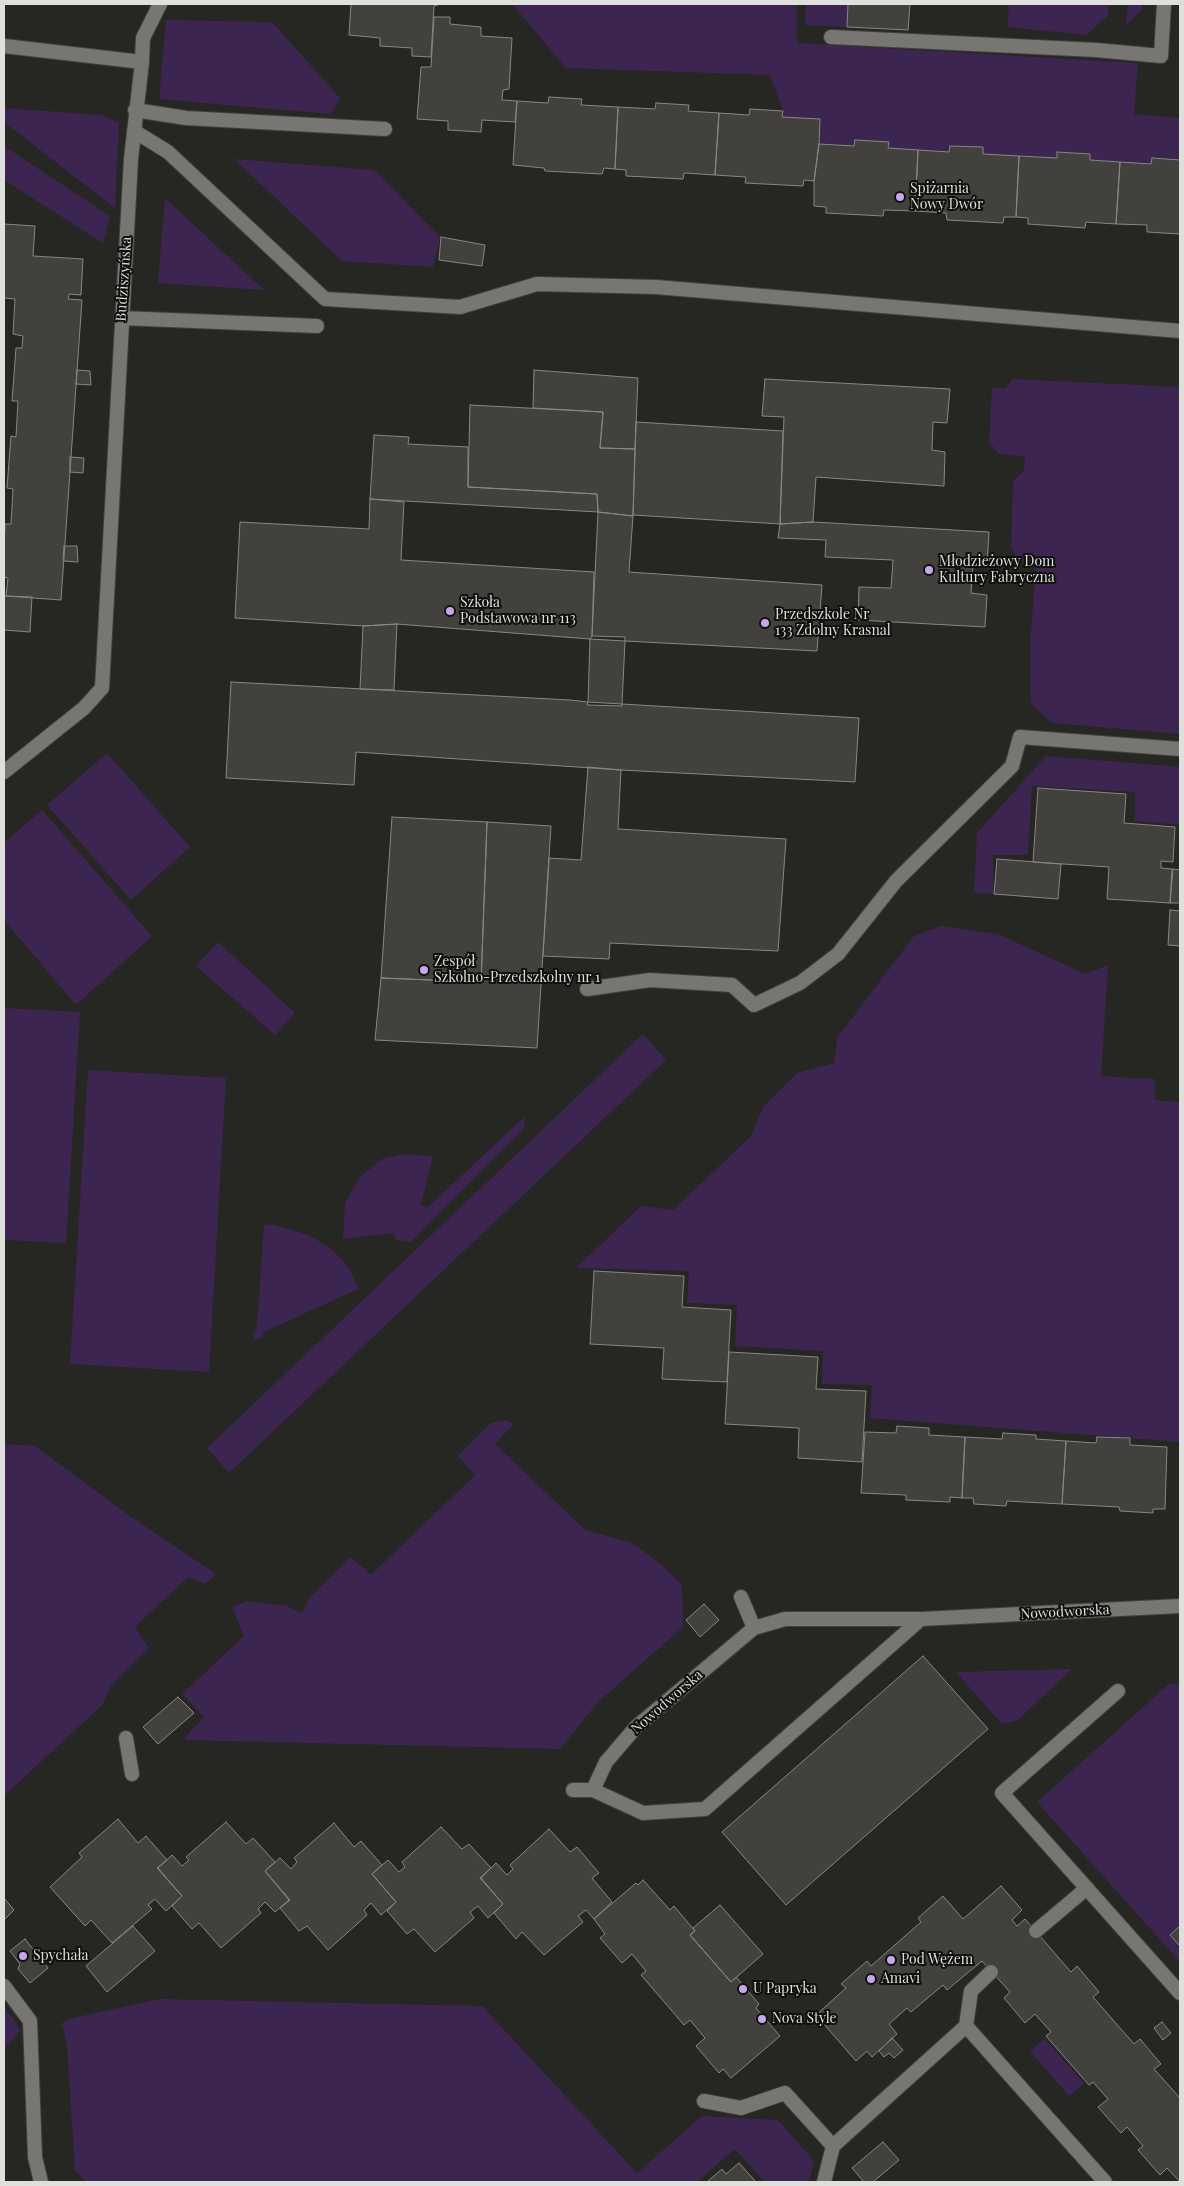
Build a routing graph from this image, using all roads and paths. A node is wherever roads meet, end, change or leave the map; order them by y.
1 (160, 4) edge
2 (1164, 4) edge
3 (831, 37) dead end
4 (4, 46) edge
5 (142, 62) junction
6 (135, 110) junction
7 (385, 129) dead end
8 (134, 131) junction
9 (121, 318) junction
10 (318, 326) dead end
11 (1180, 331) edge
12 (1180, 749) edge
13 (4, 772) edge
14 (587, 989) dead end
15 (741, 1597) dead end
16 (1180, 1606) edge
17 (921, 1619) junction
18 (754, 1628) junction
19 (1118, 1691) dead end
20 (126, 1738) dead end
21 (132, 1774) dead end
22 (574, 1790) dead end
23 (592, 1790) junction
24 (1087, 1888) junction
25 (1036, 1931) dead end
26 (991, 1972) dead end
27 (4, 1986) edge
28 (1180, 1993) edge
29 (966, 2026) junction
30 (704, 2101) dead end
31 (833, 2146) junction
32 (41, 2182) edge
33 (824, 2182) edge
34 (1105, 2182) edge

1 - 5 street, Budziszyńska
2 - 3 street
4 - 5 street
5 - 6 street, Budziszyńska
6 - 7 street
6 - 8 street, Budziszyńska
8 - 9 street, Budziszyńska
8 - 11 street
9 - 10 street
9 - 13 street, Budziszyńska
12 - 14 street
15 - 18 street
16 - 17 street, Nowodworska
17 - 18 street, Nowodworska
17 - 23 street
18 - 23 street, Nowodworska
19 - 24 street
20 - 21 street
22 - 23 street
24 - 25 street
24 - 28 street
26 - 29 street
27 - 32 street
29 - 31 street
29 - 34 street
30 - 31 street
31 - 33 street

